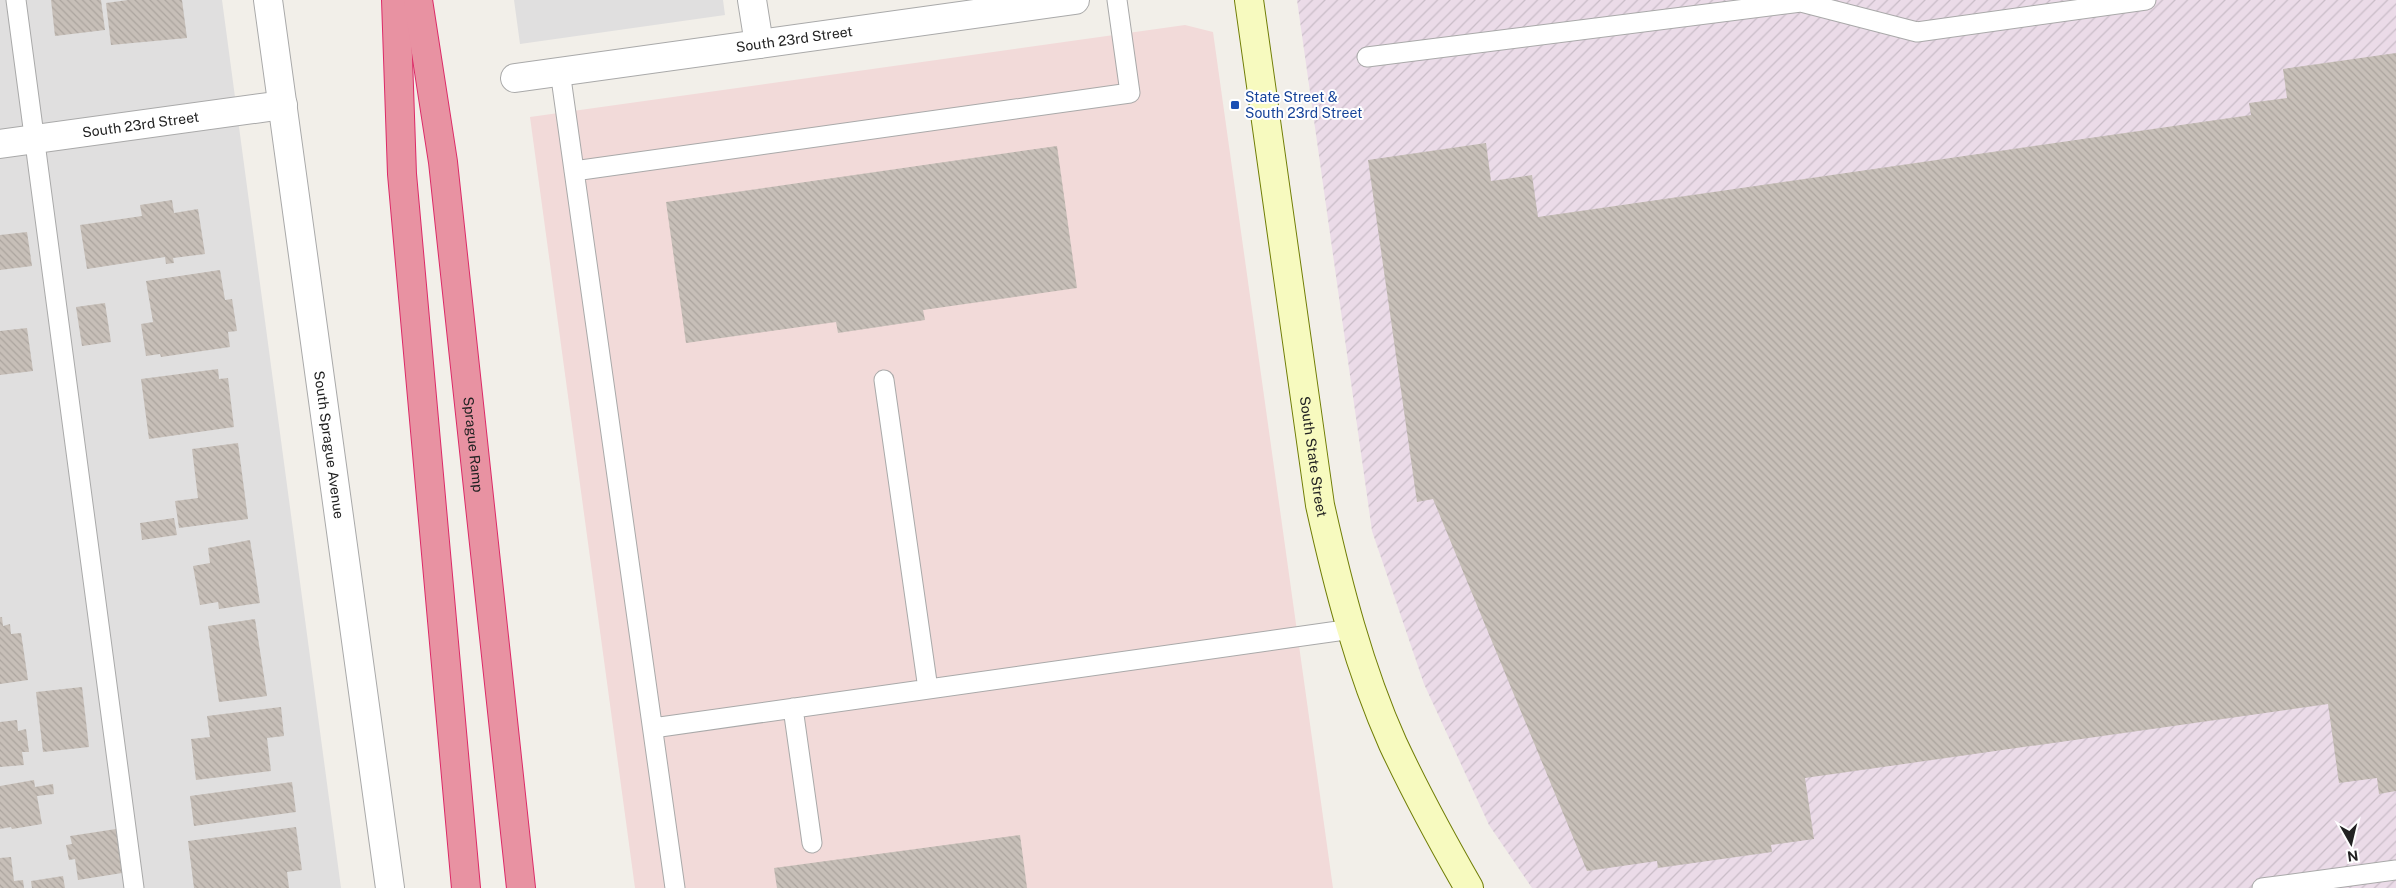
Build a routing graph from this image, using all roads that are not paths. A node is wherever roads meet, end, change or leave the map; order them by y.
1 (16, 0) edge
2 (268, 0) edge
3 (396, 0) edge
4 (418, 0) edge
5 (752, 0) edge
6 (1075, 0) edge
7 (1117, 0) edge
8 (1249, 0) edge
9 (2146, 0) edge
10 (999, 5) edge
11 (759, 44) junction
12 (1367, 57) dead end
13 (560, 71) junction
14 (515, 78) dead end
15 (283, 105) junction
16 (35, 139) junction
17 (0, 144) edge
18 (574, 171) junction
19 (884, 380) dead end
20 (1352, 629) junction
21 (928, 689) junction
22 (793, 708) junction
23 (653, 728) junction
24 (812, 843) dead end
25 (2396, 870) edge
26 (134, 888) edge
27 (390, 888) edge
28 (466, 888) edge
29 (521, 888) edge
30 (675, 888) edge
31 (1469, 888) edge
32 (2262, 888) edge

1 - 16 lane
2 - 15 street, South Sprague Avenue
3 - 28 highway
4 - 29 highway, Sprague Ramp
5 - 11 street
6 - 10 street, South 23rd Street
7 - 18 lane
8 - 20 street, South State Street
9 - 12 lane
10 - 11 street, South 23rd Street
11 - 13 street, South 23rd Street
13 - 14 street, South 23rd Street
13 - 18 lane
15 - 16 street, South 23rd Street
15 - 27 street, South Sprague Avenue
16 - 17 street, South 23rd Street
16 - 26 lane
18 - 23 lane
19 - 21 lane
20 - 21 lane
20 - 31 street, South State Street
21 - 22 lane
22 - 23 lane
22 - 24 lane
23 - 30 lane
25 - 32 lane

